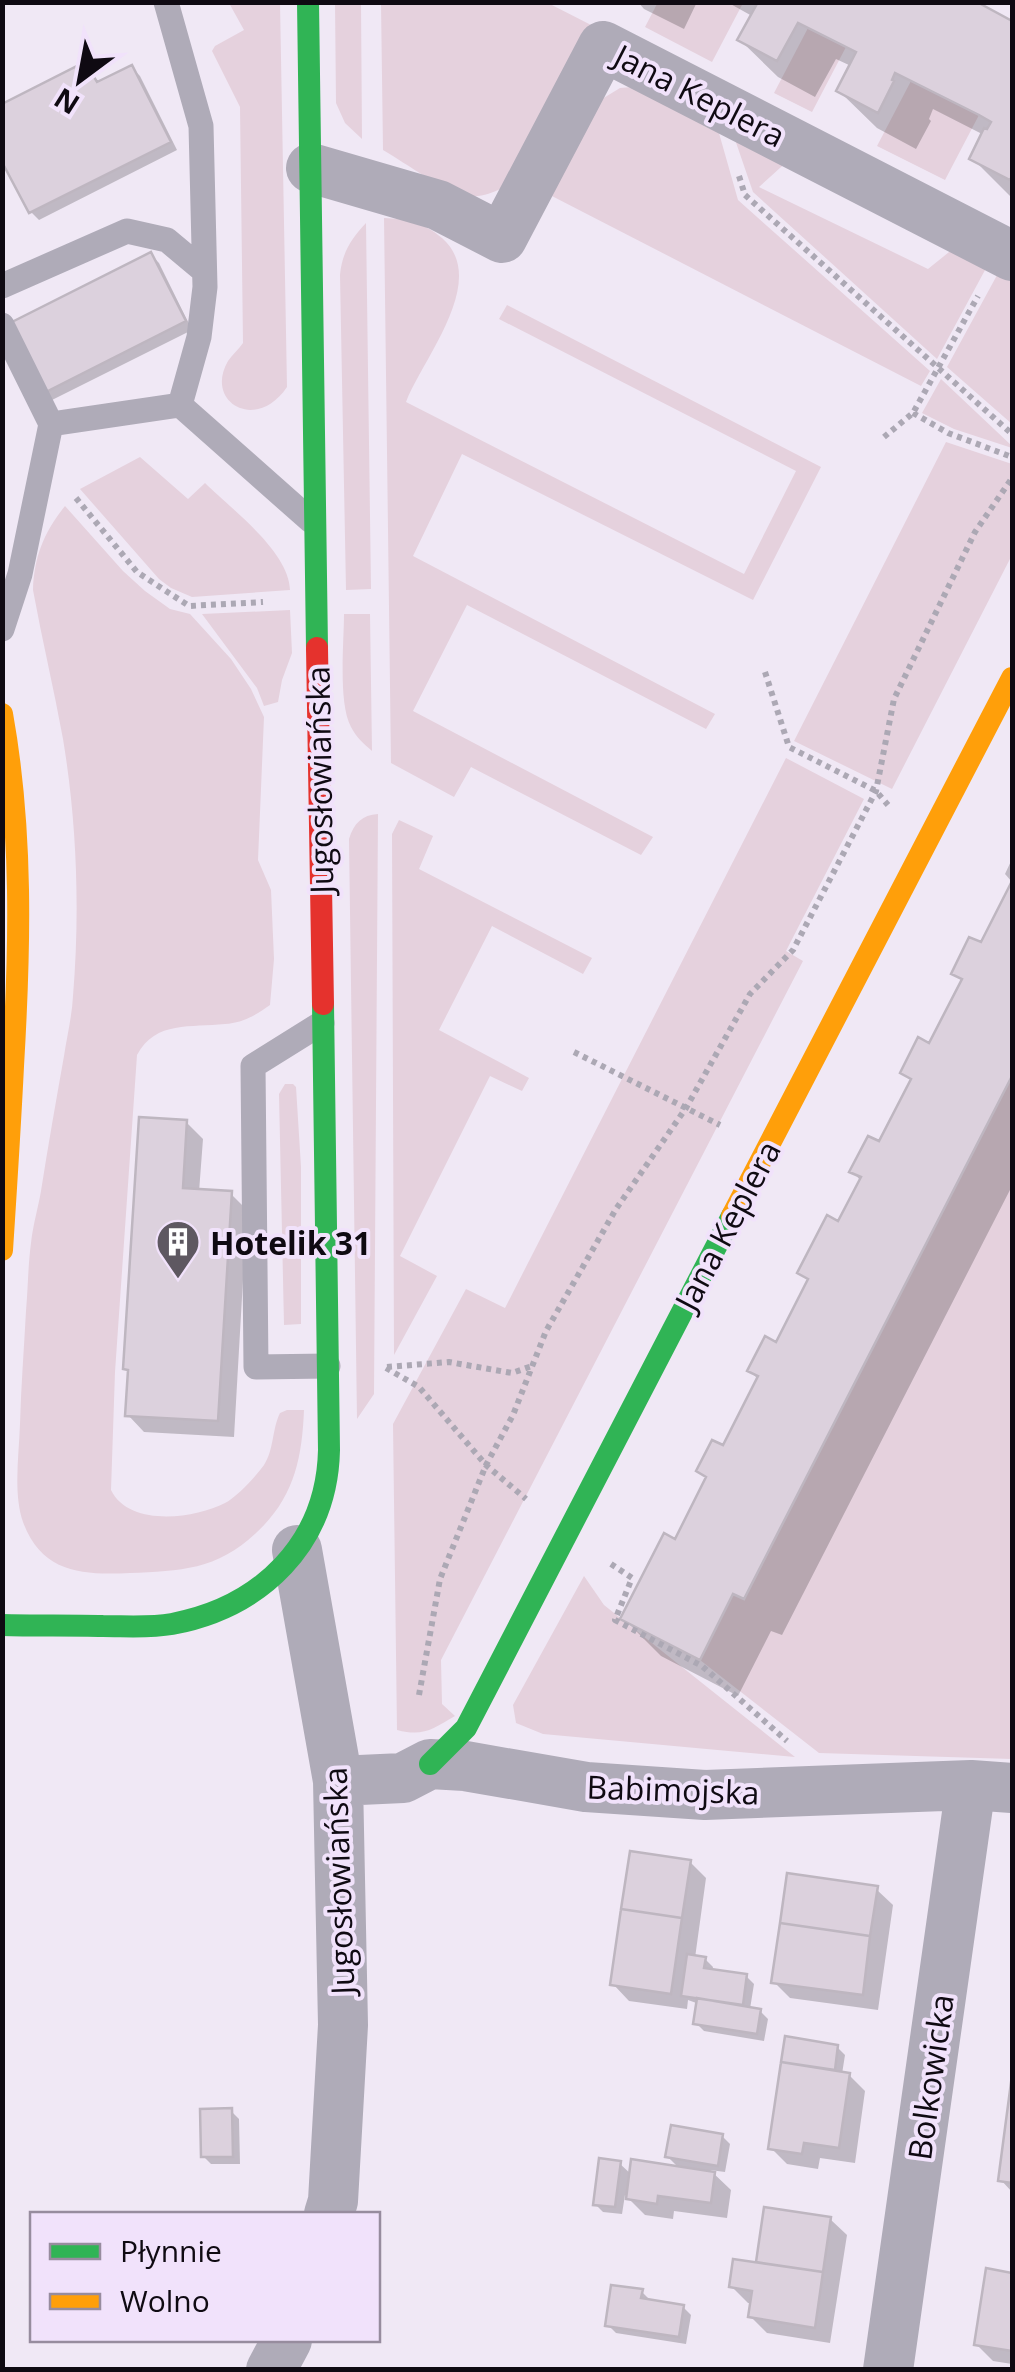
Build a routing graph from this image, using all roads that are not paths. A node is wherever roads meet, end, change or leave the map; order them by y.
1 (166, 2) edge
2 (308, 2) edge
3 (310, 168) junction
4 (1008, 253) edge
5 (204, 271) junction
6 (2, 286) edge
7 (2, 325) edge
8 (180, 405) junction
9 (52, 424) junction
10 (316, 526) junction
11 (2, 629) edge
12 (1012, 678) edge
13 (2, 714) edge
14 (323, 1022) junction
15 (2, 1250) edge
16 (328, 1366) junction
17 (296, 1550) junction
18 (2, 1626) edge
19 (417, 1771) junction
20 (338, 1781) junction
21 (992, 1786) edge
22 (329, 2212) edge
23 (287, 2342) edge
24 (271, 2370) edge
25 (888, 2370) edge

1 - 5 lane
2 - 3 street, Jugosłowiańska
3 - 4 street, Jana Keplera
3 - 10 street, Jugosłowiańska
5 - 6 lane
5 - 8 lane
7 - 9 lane
8 - 9 lane
8 - 10 lane
9 - 11 lane
10 - 14 street, Jugosłowiańska
12 - 19 street, Jana Keplera
13 - 15 street
14 - 16 street, Jugosłowiańska
14 - 16 lane
16 - 17 street, Jugosłowiańska
17 - 18 street, Jugosłowiańska
17 - 20 street, Jugosłowiańska
19 - 20 street, Babimojska
19 - 21 street, Babimojska
20 - 22 street, Jugosłowiańska
21 - 25 street, Bolkowicka
23 - 24 street

